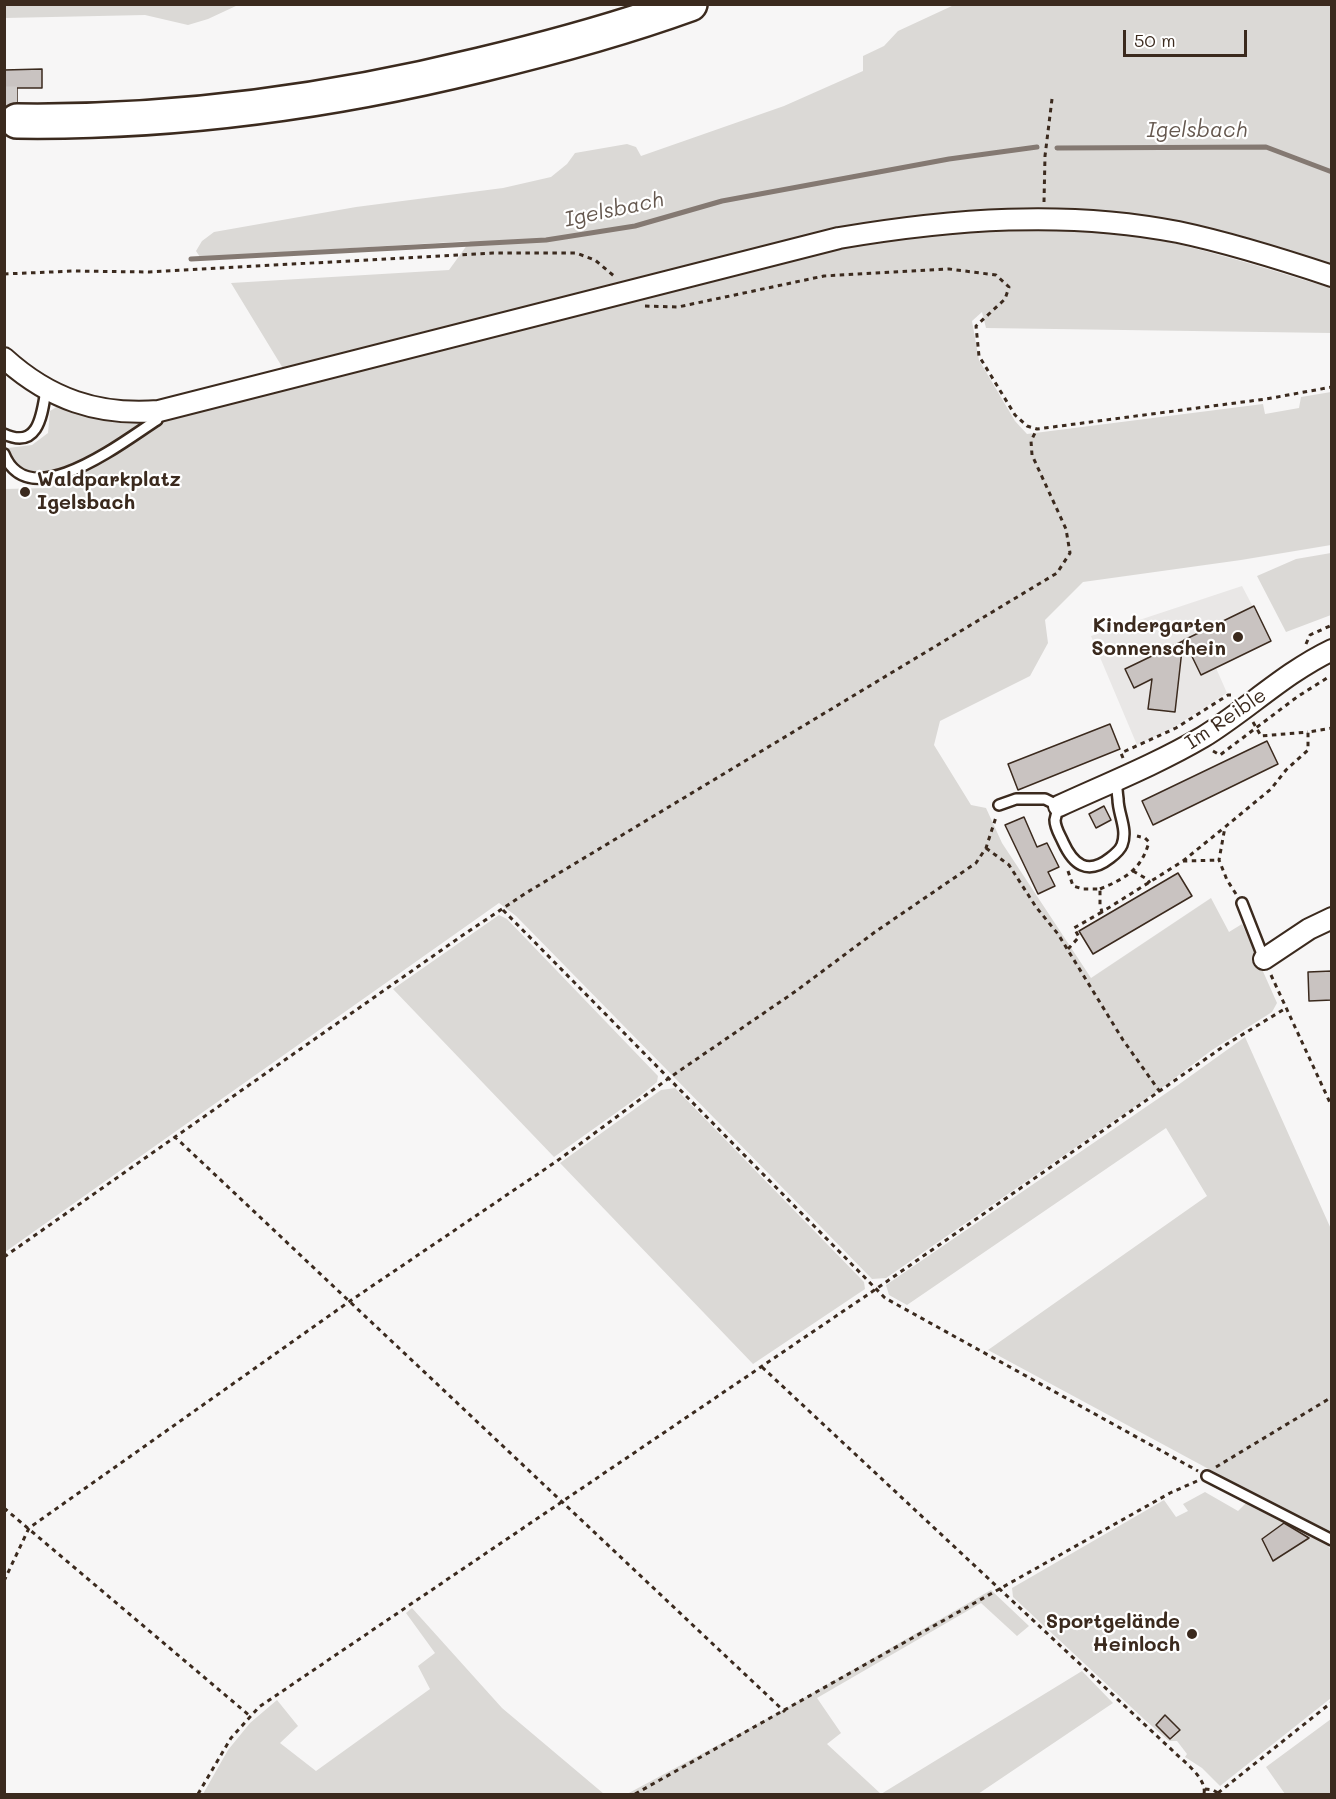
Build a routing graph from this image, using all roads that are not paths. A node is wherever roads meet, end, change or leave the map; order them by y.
1 (629, 4) edge
2 (690, 4) edge
3 (1332, 276) edge
4 (4, 358) edge
5 (46, 390) junction
6 (159, 411) junction
7 (4, 434) edge
8 (4, 453) edge
9 (1332, 650) edge
10 (1123, 777) junction
11 (999, 805) road end
12 (1059, 806) junction
13 (1242, 903) road end
14 (1332, 918) edge
15 (1264, 960) joint
16 (1207, 1476) road end
17 (1332, 1540) edge

1 - 2 highway
3 - 6 street
4 - 5 street
5 - 6 street
5 - 7 lane
6 - 8 lane
9 - 10 street, Im Reible
10 - 12 street, Im Reible
10 - 12 lane
11 - 12 lane
13 - 15 lane
14 - 15 street
16 - 17 lane

